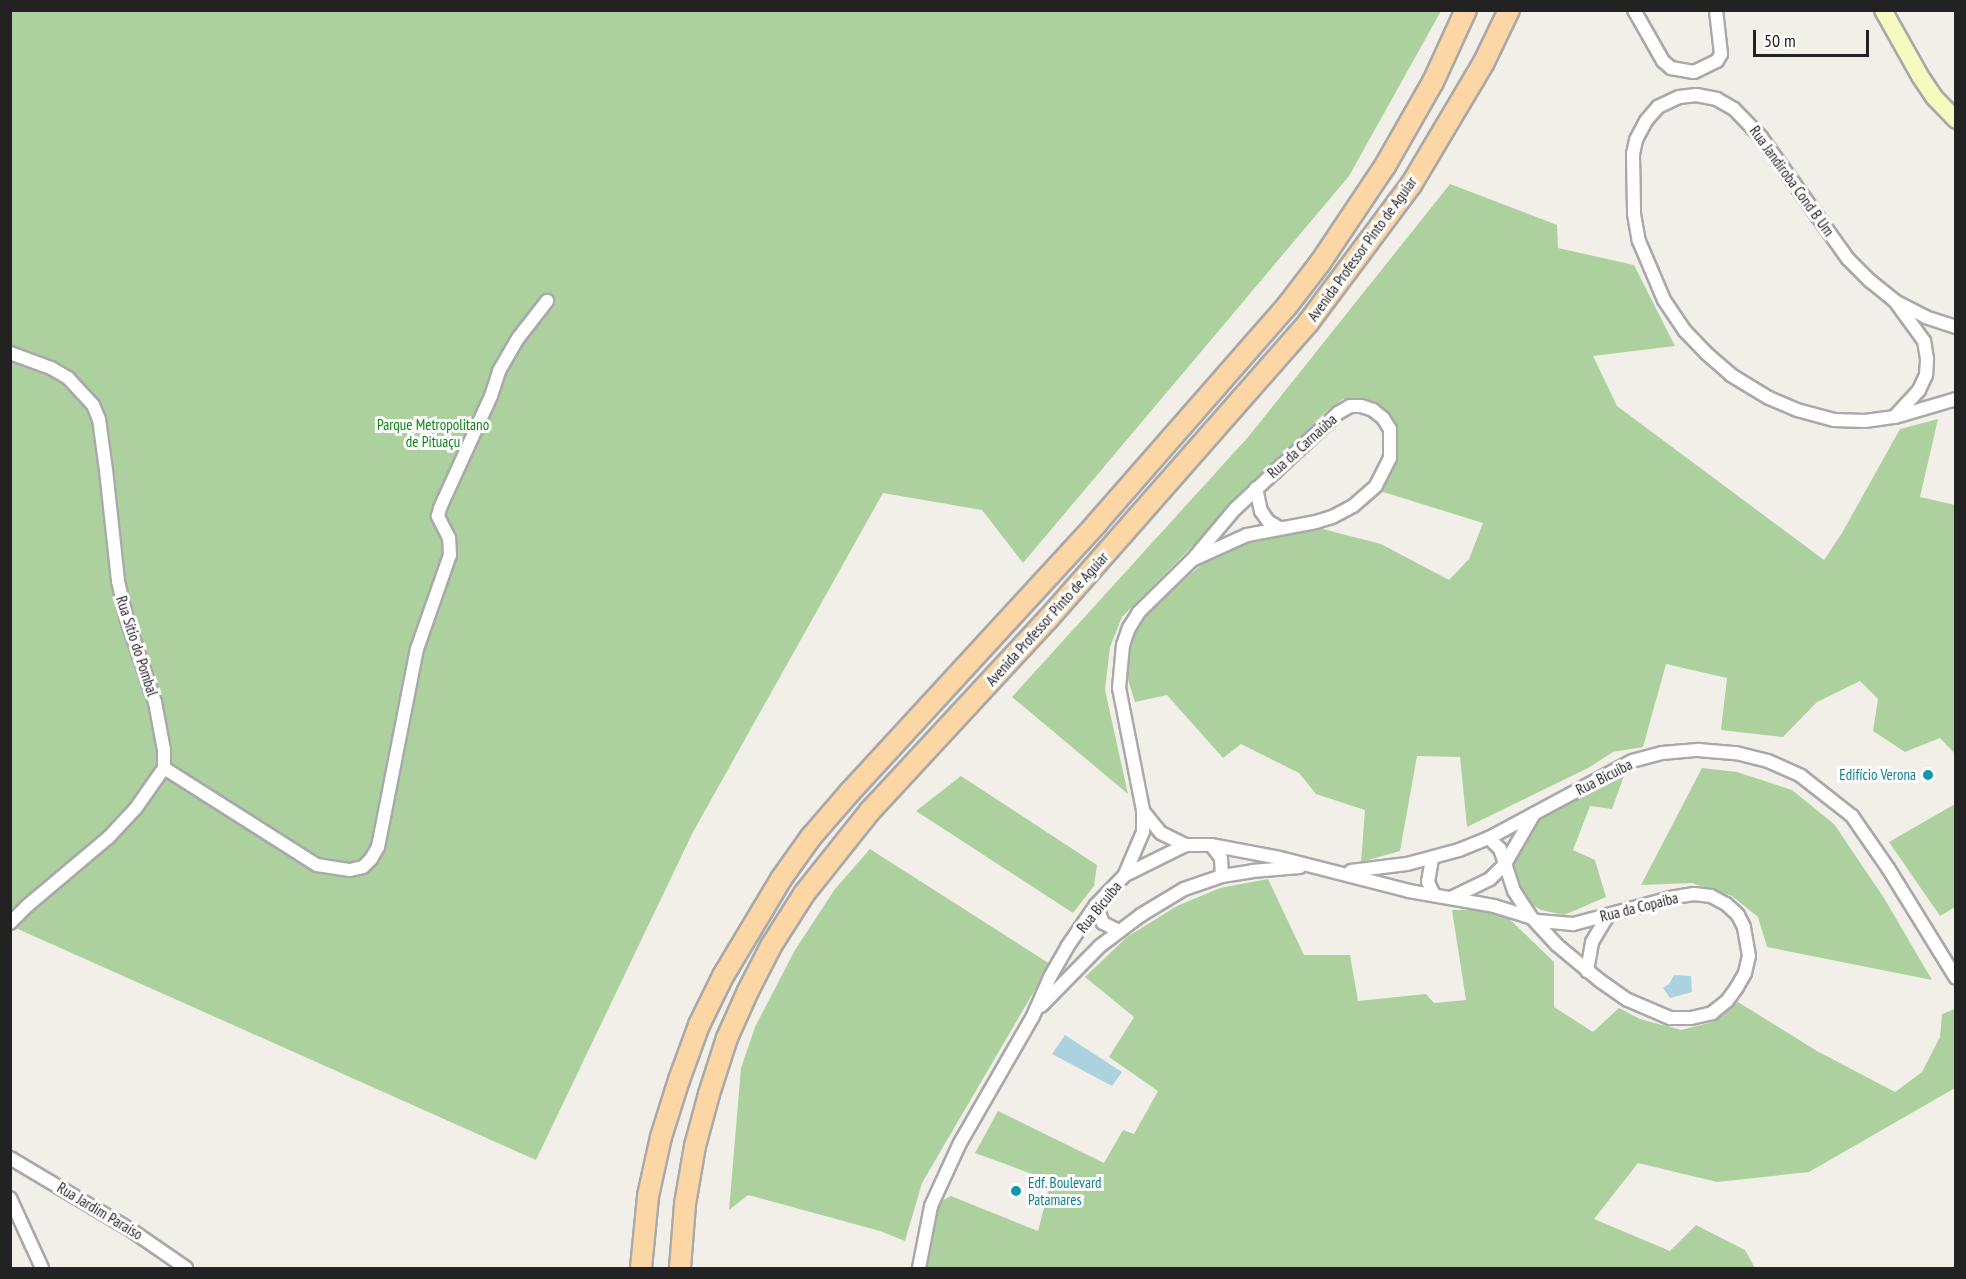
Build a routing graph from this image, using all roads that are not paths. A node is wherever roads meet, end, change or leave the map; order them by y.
1 (1466, 10) edge
2 (1509, 10) edge
3 (1634, 10) edge
4 (1716, 10) edge
5 (1884, 10) edge
6 (1694, 72) junction
7 (1696, 94) junction
8 (1956, 120) edge
9 (1895, 300) junction
10 (548, 301) dead end
11 (1956, 327) edge
12 (10, 353) edge
13 (1956, 399) edge
14 (1895, 417) junction
15 (1256, 488) junction
16 (1279, 528) junction
17 (1192, 560) junction
18 (164, 768) junction
19 (1143, 810) junction
20 (1535, 813) junction
21 (1489, 838) junction
22 (1186, 845) junction
23 (1210, 845) junction
24 (1432, 859) junction
25 (1505, 864) junction
26 (1310, 867) junction
27 (1340, 872) junction
28 (1125, 874) junction
29 (1222, 876) junction
30 (1434, 896) junction
31 (1452, 898) junction
32 (1096, 905) junction
33 (1608, 915) junction
34 (1534, 919) junction
35 (10, 923) edge
36 (1119, 931) junction
37 (1587, 971) junction
38 (1956, 978) edge
39 (1033, 1016) junction
40 (10, 1158) edge
41 (10, 1198) edge
42 (42, 1269) edge
43 (186, 1269) edge
44 (641, 1269) edge
45 (680, 1269) edge
46 (919, 1269) edge

1 - 44 main road, Avenida Professor Pinto de Aguiar
2 - 45 main road, Avenida Professor Pinto de Aguiar
3 - 6 street
4 - 6 street
5 - 8 main road
6 - 7 street
7 - 9 street, Rua Jandiroba Cond B Um
7 - 14 street
9 - 11 street, Rua Jandiroba Cond B Um
9 - 14 street
10 - 18 street
12 - 18 street, Rua Sítio do Pombal
13 - 14 street
15 - 16 street
15 - 16 street, Rua da Carnaúba
15 - 17 street, Rua da Carnaúba
16 - 17 street, Rua da Carnaúba
17 - 19 street, Rua da Carnaúba
18 - 35 street
19 - 22 street, Rua da Carnaúba
19 - 28 street, Rua da Carnaúba
20 - 21 street, Rua Bicuíba
20 - 25 street
20 - 38 street, Rua Bicuíba
21 - 24 street, Rua Bicuíba
21 - 25 street
22 - 23 street, Rua Bicuíba
22 - 28 street, Rua Bicuíba
23 - 26 street, Rua Bicuíba
23 - 29 street
24 - 27 street, Rua Bicuíba
24 - 30 street
25 - 31 street
25 - 34 street
26 - 27 street, Rua Bicuíba
26 - 29 street, Rua Bicuíba
27 - 30 street, Rua Bicuíba
28 - 32 street, Rua Bicuíba
29 - 36 street, Rua Bicuíba
30 - 31 street, Rua Bicuíba
31 - 34 street, Rua Bicuíba
32 - 36 street
32 - 39 street, Rua Bicuíba
33 - 34 street, Rua da Copaíba
33 - 37 street
33 - 37 street, Rua da Copaíba
34 - 37 street, Rua da Copaíba
36 - 39 street, Rua Bicuíba
39 - 46 street, Rua Bicuíba
40 - 43 street, Rua Jardim Paraíso
41 - 42 street

